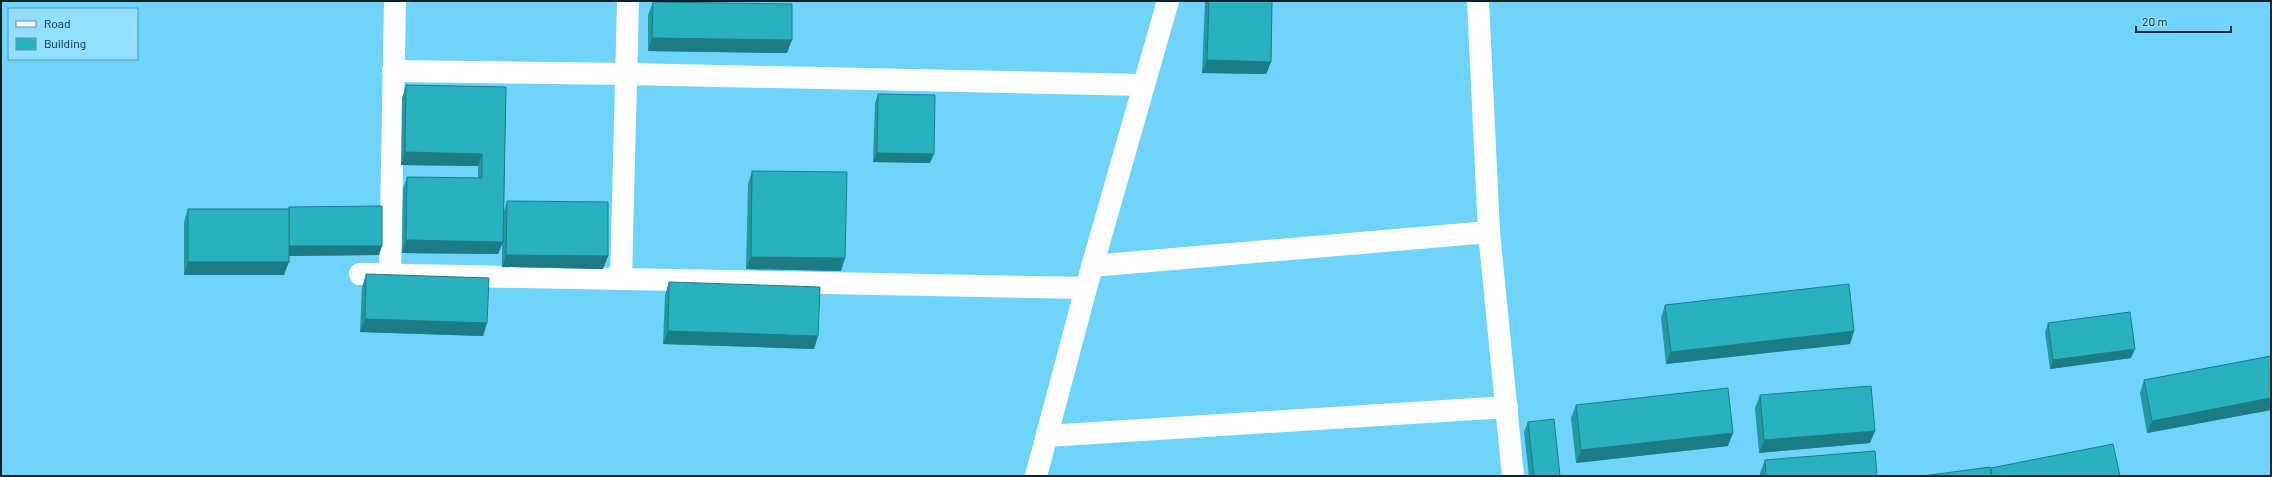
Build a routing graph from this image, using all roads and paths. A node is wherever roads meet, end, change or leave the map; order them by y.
1 (394, 1) edge
2 (628, 1) edge
3 (1168, 1) edge
4 (1478, 1) edge
5 (394, 71) junction
6 (627, 74) junction
7 (1144, 85) junction
8 (1489, 232) junction
9 (1092, 266) junction
10 (360, 274) dead end
11 (390, 274) junction
12 (621, 279) junction
13 (1086, 288) junction
14 (1507, 407) junction
15 (1047, 436) junction
16 (1036, 476) edge
17 (1513, 476) edge

1 - 5 street
2 - 6 street
3 - 7 street
4 - 8 street
5 - 6 street
5 - 11 street
6 - 7 street
6 - 12 street
7 - 9 street
8 - 9 street
8 - 14 street
9 - 13 street
10 - 11 street
11 - 12 street
12 - 13 street
13 - 15 street
14 - 15 street
14 - 17 street
15 - 16 street

